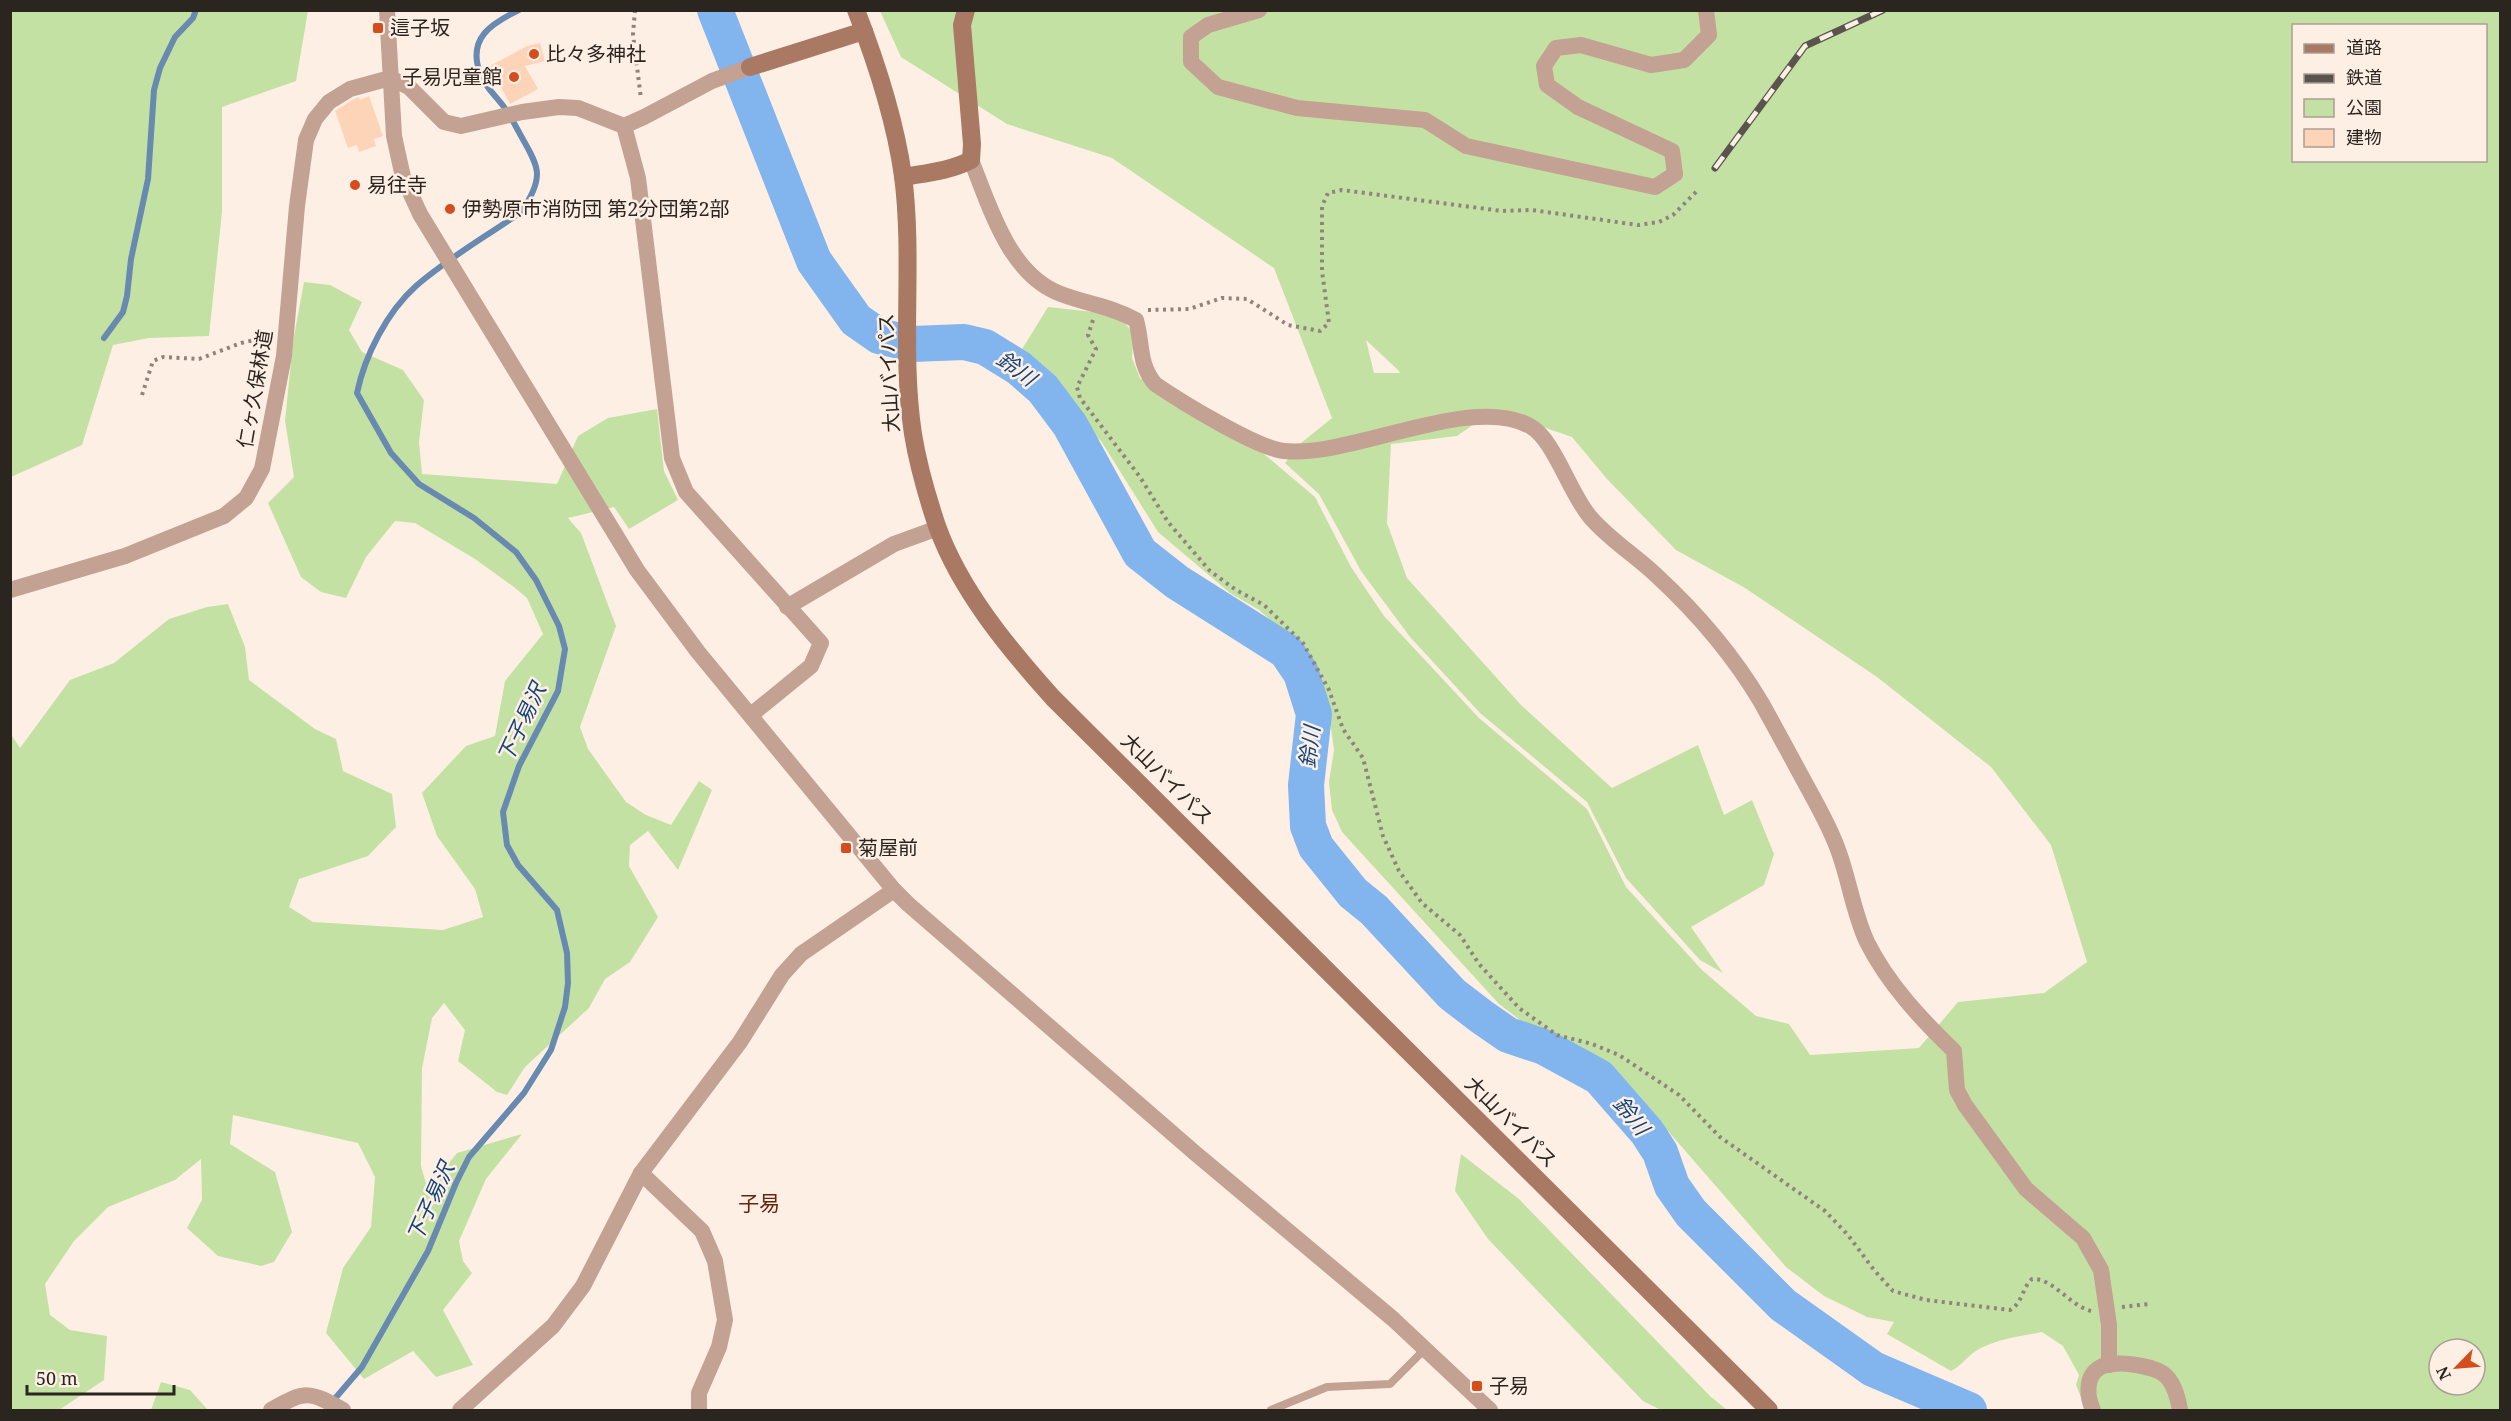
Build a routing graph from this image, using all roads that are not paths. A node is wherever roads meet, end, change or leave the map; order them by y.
1 (387, 10) edge
2 (856, 10) edge
3 (966, 10) edge
4 (1259, 10) edge
5 (1706, 10) edge
6 (864, 31) junction
7 (750, 67) joint
8 (390, 78) junction
9 (624, 126) junction
10 (970, 160) junction
11 (903, 177) junction
12 (938, 528) junction
13 (10, 590) edge
14 (787, 607) junction
15 (751, 715) junction
16 (894, 890) junction
17 (641, 1173) junction
18 (1425, 1349) junction
19 (2109, 1365) junction
20 (271, 1410) edge
21 (343, 1410) edge
22 (460, 1410) edge
23 (699, 1410) edge
24 (1271, 1410) edge
25 (1490, 1410) edge
26 (1769, 1410) edge
27 (2093, 1410) edge
28 (2180, 1410) edge

1 - 8 street
2 - 6 main road, 大山バイパス
3 - 10 main road
4 - 5 street
6 - 7 main road
6 - 11 main road, 大山バイパス
7 - 9 street
8 - 9 street
8 - 13 street, 仁ヶ久保林道
8 - 15 street
9 - 14 street
10 - 11 main road
10 - 19 street
11 - 12 main road, 大山バイパス
12 - 14 street
12 - 26 main road, 大山バイパス
14 - 15 street
15 - 16 street
16 - 17 street
16 - 18 street
17 - 22 street
17 - 23 street
18 - 24 lane
18 - 25 street
19 - 27 street
19 - 28 street
20 - 21 street

